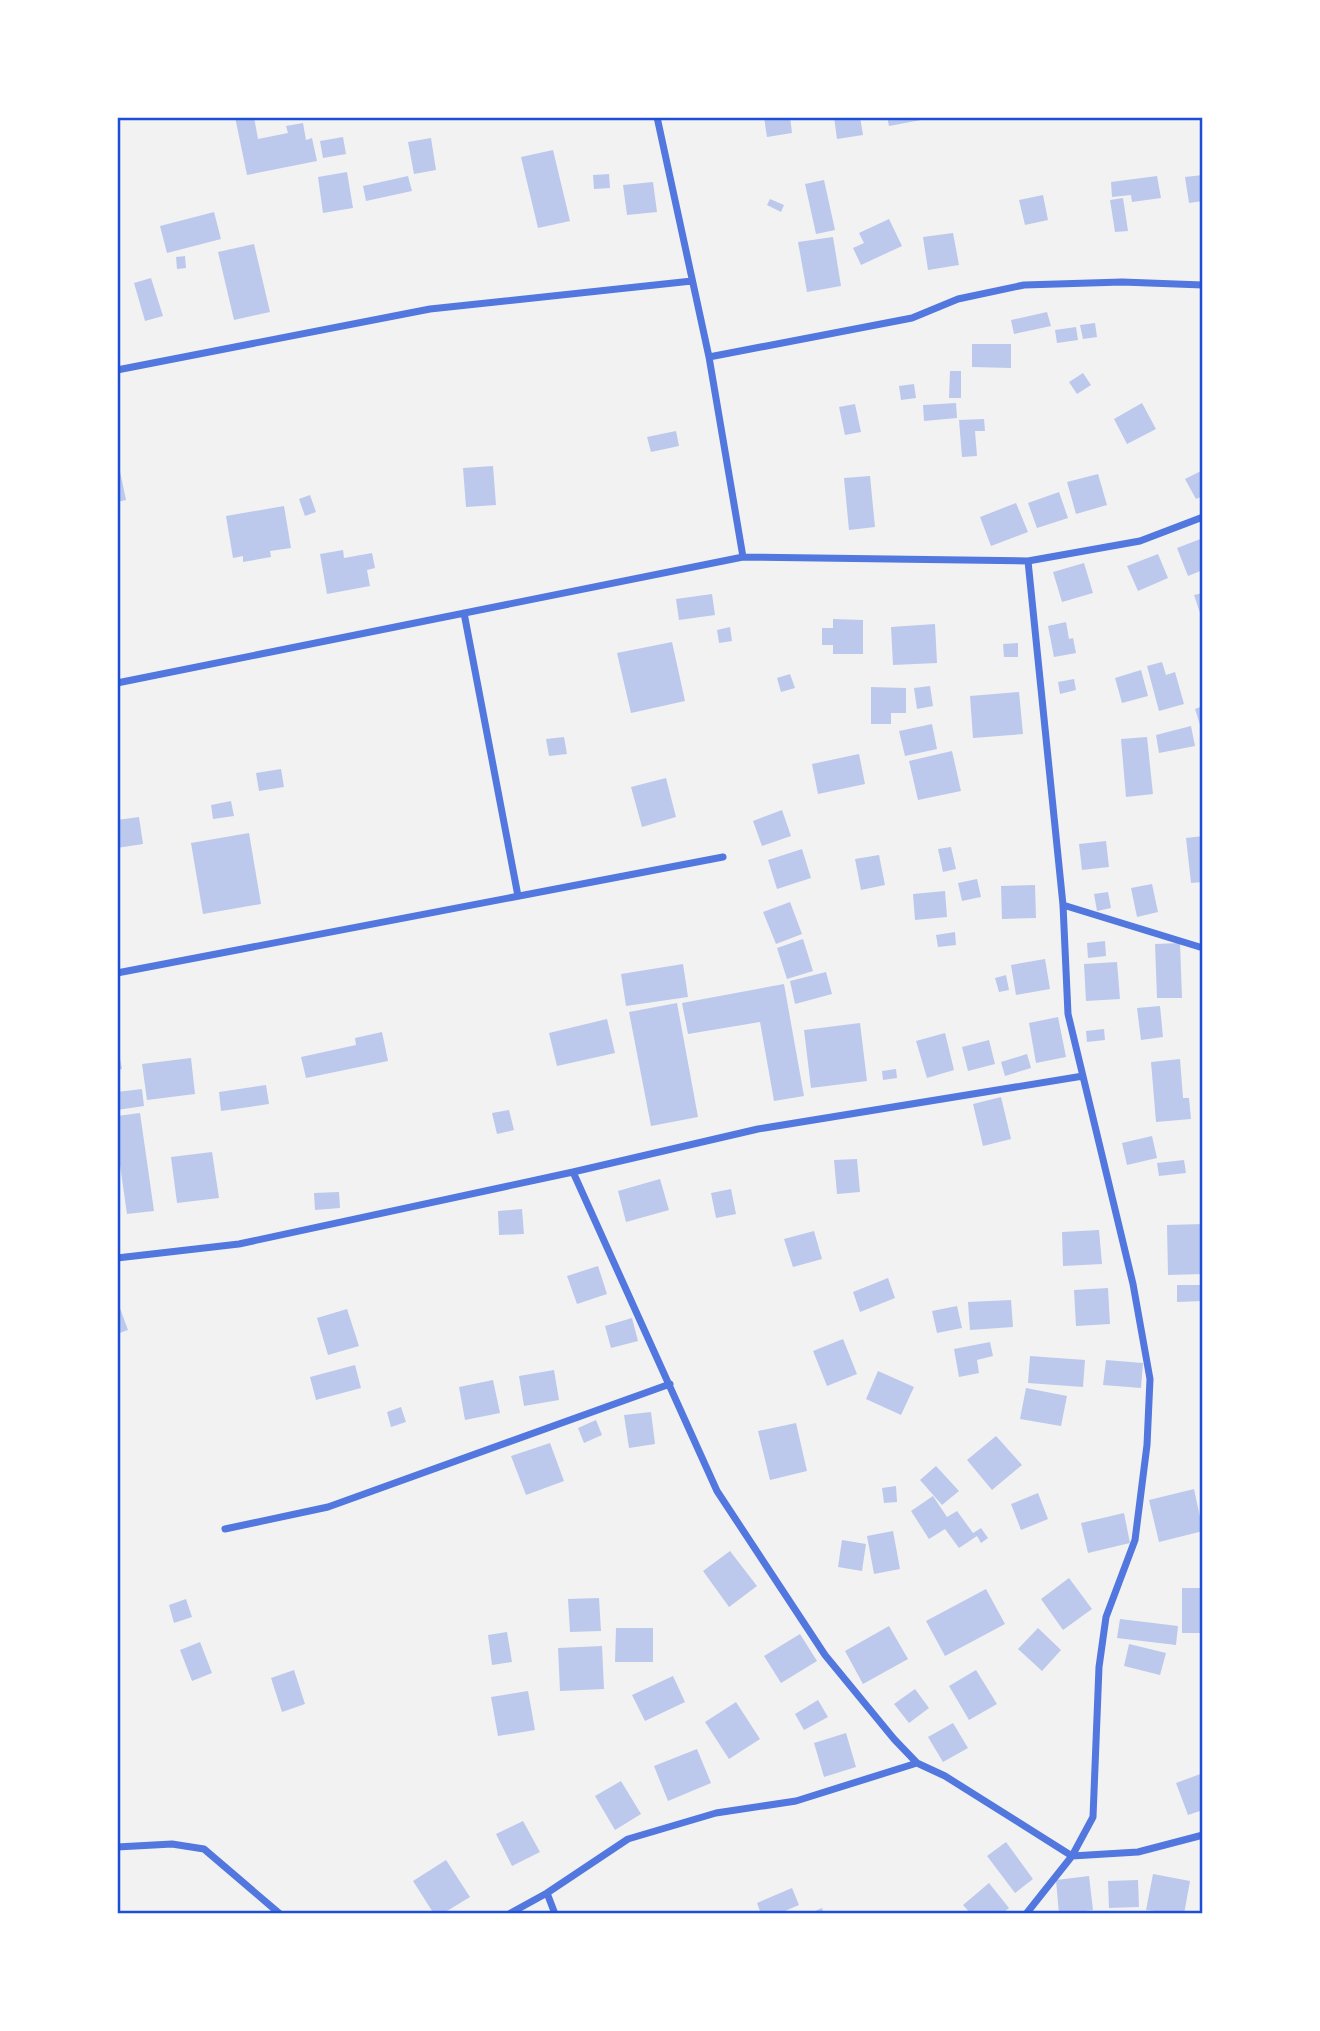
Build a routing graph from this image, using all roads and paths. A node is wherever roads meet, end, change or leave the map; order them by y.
1 (657, 117) edge
2 (692, 281) junction
3 (1203, 285) edge
4 (709, 357) junction
5 (117, 370) edge
6 (1203, 517) edge
7 (743, 557) junction
8 (1028, 561) junction
9 (464, 612) junction
10 (117, 684) edge
11 (723, 857) dead end
12 (518, 896) junction
13 (1063, 905) junction
14 (1203, 948) edge
15 (117, 973) edge
16 (1083, 1076) junction
17 (573, 1172) junction
18 (117, 1258) edge
19 (670, 1384) junction
20 (225, 1529) dead end
21 (918, 1763) junction
22 (1203, 1835) edge
23 (117, 1847) edge
24 (1072, 1856) junction
25 (547, 1893) junction
26 (280, 1914) edge
27 (509, 1914) edge
28 (555, 1914) edge
29 (1026, 1914) edge

1 - 2 street
2 - 4 street
2 - 5 street
3 - 4 street
4 - 7 street
6 - 8 street
7 - 8 street
7 - 9 street
8 - 13 street
9 - 10 street
9 - 12 street
11 - 12 street
12 - 15 street
13 - 14 street
13 - 16 street
16 - 17 street
16 - 24 street
17 - 18 street
17 - 19 street
19 - 20 street
19 - 21 street
21 - 24 street
21 - 25 street
22 - 24 street
23 - 26 street
24 - 29 street
25 - 27 street
25 - 28 street

